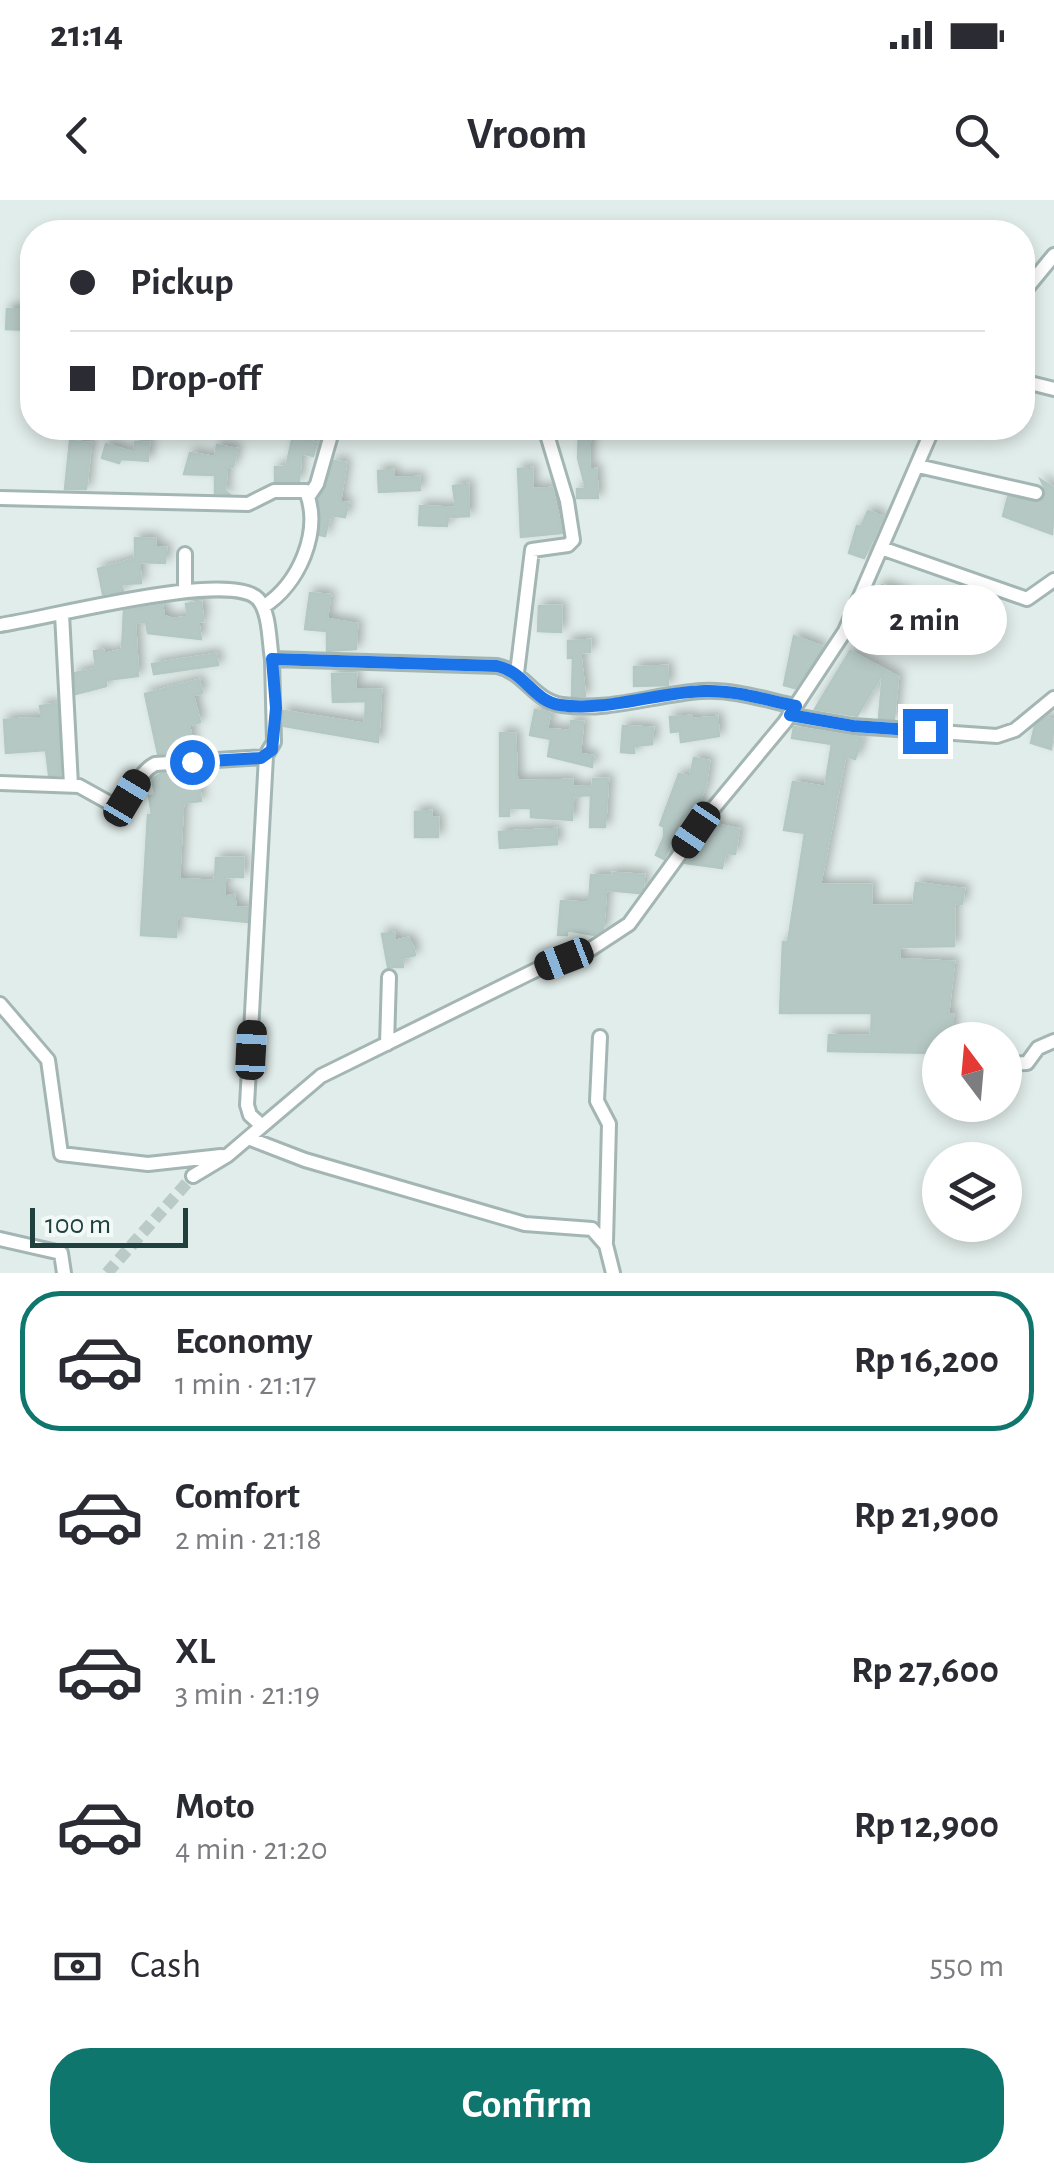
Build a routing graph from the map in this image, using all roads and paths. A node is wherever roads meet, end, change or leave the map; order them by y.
1 (1054, 256) edge
2 (1035, 279) edge
3 (330, 440) edge
4 (549, 440) edge
5 (928, 440) edge
6 (918, 466) junction
7 (1036, 493) dead end
8 (309, 496) junction
9 (0, 498) edge
10 (884, 549) junction
11 (185, 554) dead end
12 (1054, 580) edge
13 (185, 591) junction
14 (263, 607) junction
15 (62, 614) junction
16 (0, 625) edge
17 (272, 659) junction
18 (517, 673) junction
19 (1054, 698) edge
20 (792, 711) junction
21 (266, 756) junction
22 (0, 783) edge
23 (71, 785) junction
24 (389, 977) dead end
25 (0, 1004) edge
26 (600, 1036) dead end
27 (1054, 1040) edge
28 (388, 1044) junction
29 (1022, 1063) edge
30 (261, 1125) junction
31 (248, 1138) junction
32 (228, 1155) junction
33 (193, 1176) tunnel mouth
34 (0, 1239) edge
35 (606, 1245) junction
36 (64, 1273) edge
37 (613, 1273) edge

1 - 2 street
3 - 8 street
4 - 18 street
5 - 6 street
6 - 7 street
6 - 10 street
8 - 9 street
8 - 14 street
10 - 12 street
10 - 20 street
11 - 13 street
13 - 14 street
13 - 15 street
14 - 17 street
15 - 16 street
15 - 23 street
17 - 18 street
17 - 21 street
18 - 20 street
19 - 20 street
20 - 28 street
21 - 23 street
21 - 30 street
22 - 23 street
24 - 28 street
25 - 32 street
26 - 35 street
27 - 29 street
28 - 30 street
30 - 31 street
31 - 32 street
31 - 35 street
32 - 33 street
34 - 36 street
35 - 37 street

